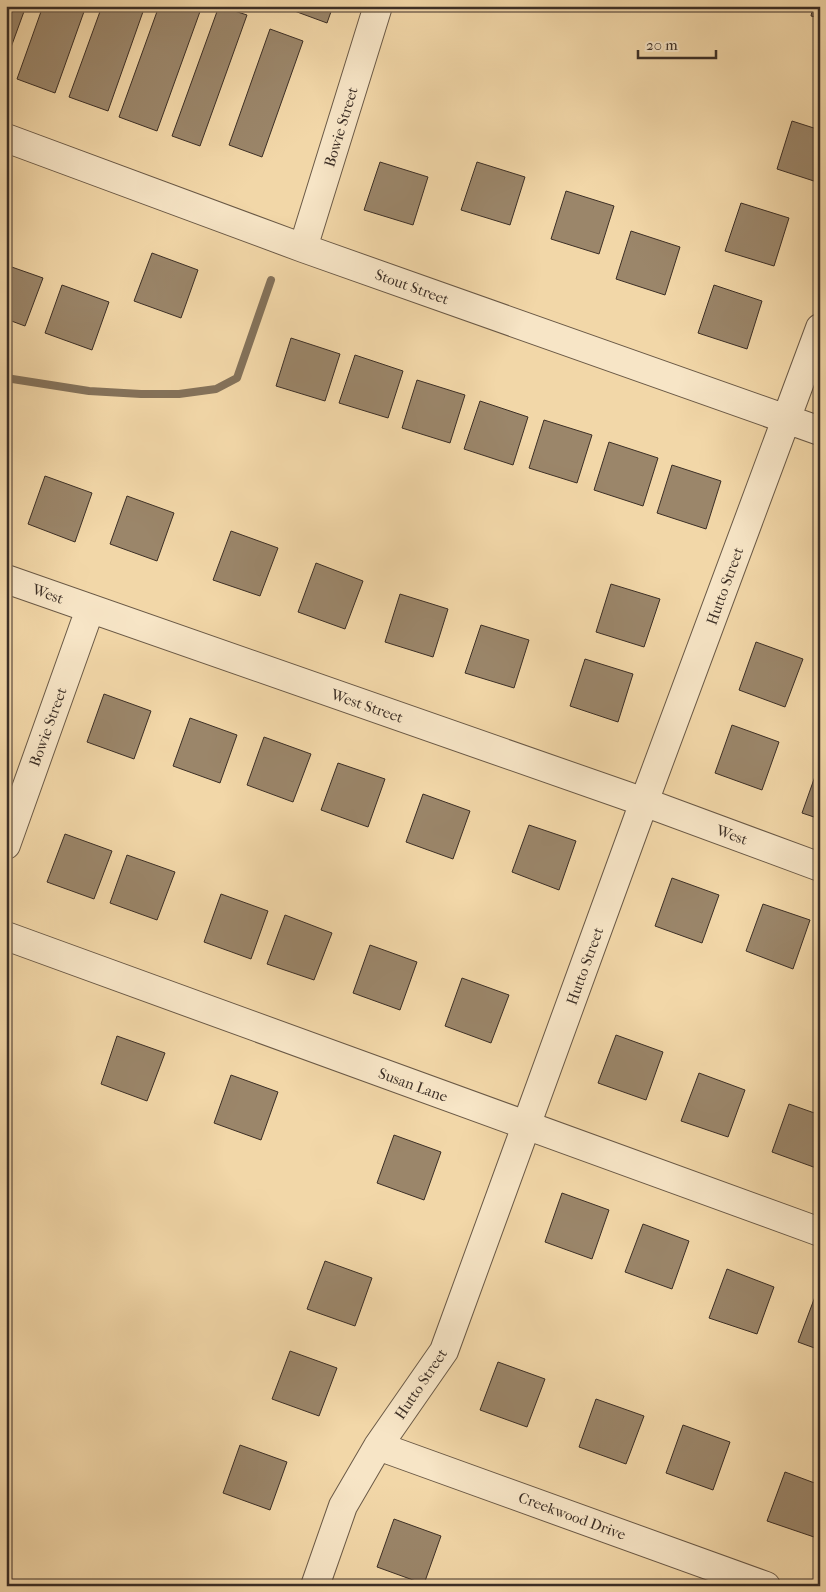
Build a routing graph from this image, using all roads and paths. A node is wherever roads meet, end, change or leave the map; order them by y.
1 (378, 6) edge
2 (6, 138) edge
3 (303, 248) junction
4 (820, 328) edge
5 (787, 420) junction
6 (820, 432) edge
7 (6, 579) edge
8 (90, 609) junction
9 (644, 802) junction
10 (6, 845) edge
11 (820, 867) edge
12 (6, 936) edge
13 (527, 1126) junction
14 (820, 1232) edge
15 (378, 1446) junction
16 (704, 1576) edge
17 (315, 1586) edge
18 (766, 1586) edge

1 - 3 street, Bowie Street
2 - 3 street, Stout Street
3 - 5 street, Stout Street
4 - 5 street, Hutto Street
5 - 6 street, Stout Street
5 - 9 street, Hutto Street
7 - 8 street, West
8 - 9 street, West Street
8 - 10 street, Bowie Street
9 - 11 street, West
9 - 13 street, Hutto Street
12 - 13 street, Susan Lane
13 - 14 street, Susan Lane
13 - 15 street, Hutto Street
15 - 16 street, Creekwood Drive
15 - 17 street, Hutto Street
16 - 18 street, Creekwood Drive

